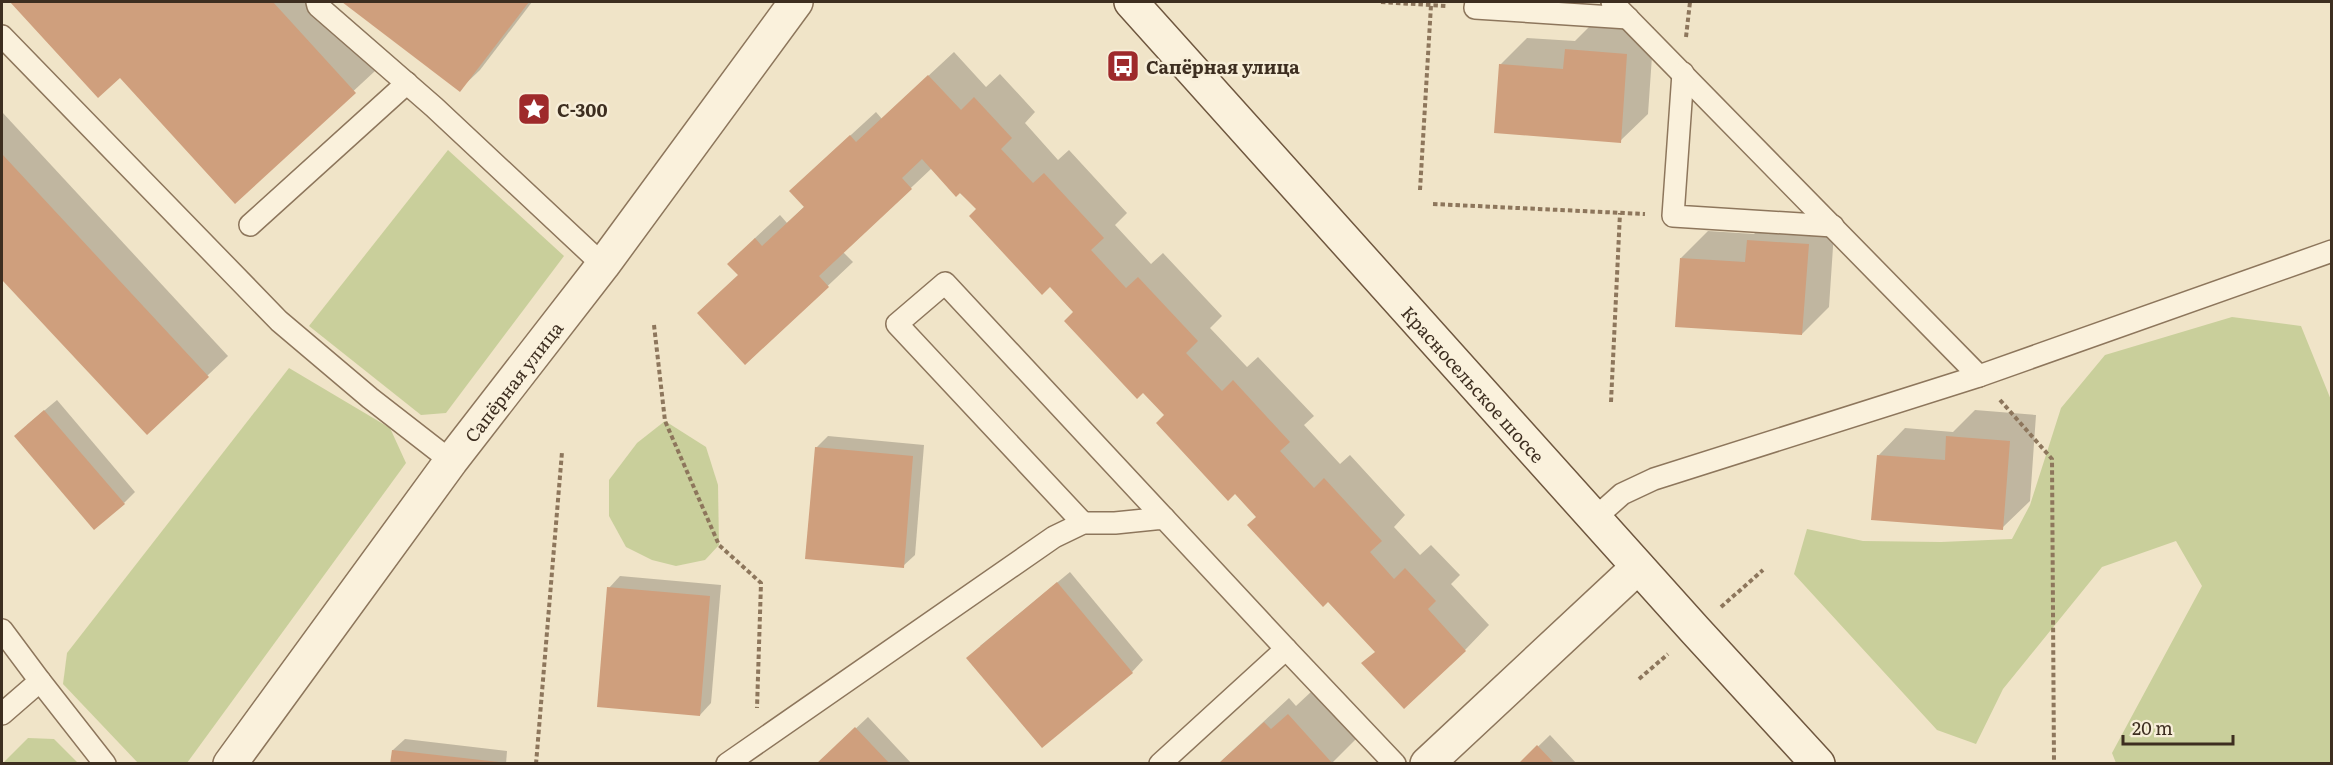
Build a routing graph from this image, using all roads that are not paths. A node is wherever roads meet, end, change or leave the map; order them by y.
1 (317, 2) edge
2 (796, 2) edge
3 (1131, 2) edge
4 (1612, 2) edge
5 (1475, 5) edge
6 (1628, 18) junction
7 (2, 36) edge
8 (1683, 74) junction
9 (407, 83) junction
10 (250, 225) dead end
11 (1833, 226) junction
12 (2331, 251) edge
13 (603, 265) junction
14 (1979, 376) junction
15 (451, 461) junction
16 (1164, 518) junction
17 (1595, 518) junction
18 (1083, 523) junction
19 (1638, 567) junction
20 (2, 630) edge
21 (1286, 649) junction
22 (40, 681) junction
23 (2, 714) edge
24 (105, 764) edge
25 (230, 764) edge
26 (727, 764) edge
27 (1160, 764) edge
28 (1395, 764) edge
29 (1427, 764) edge
30 (1818, 764) edge

1 - 9 lane
2 - 13 street, Сапёрная улица
3 - 17 street, Красносельское шоссе
4 - 6 lane
5 - 6 lane
6 - 8 lane
7 - 15 lane
8 - 11 lane
8 - 11 lane
9 - 10 lane
9 - 13 lane
11 - 14 lane
12 - 14 lane
13 - 15 street, Сапёрная улица
14 - 17 lane
15 - 25 street, Сапёрная улица
16 - 18 lane
16 - 18 lane
16 - 21 lane
17 - 19 street, Красносельское шоссе
18 - 26 lane
19 - 29 street
19 - 30 street, Красносельское шоссе
20 - 22 lane
21 - 27 lane
21 - 28 lane
22 - 23 lane
22 - 24 lane

